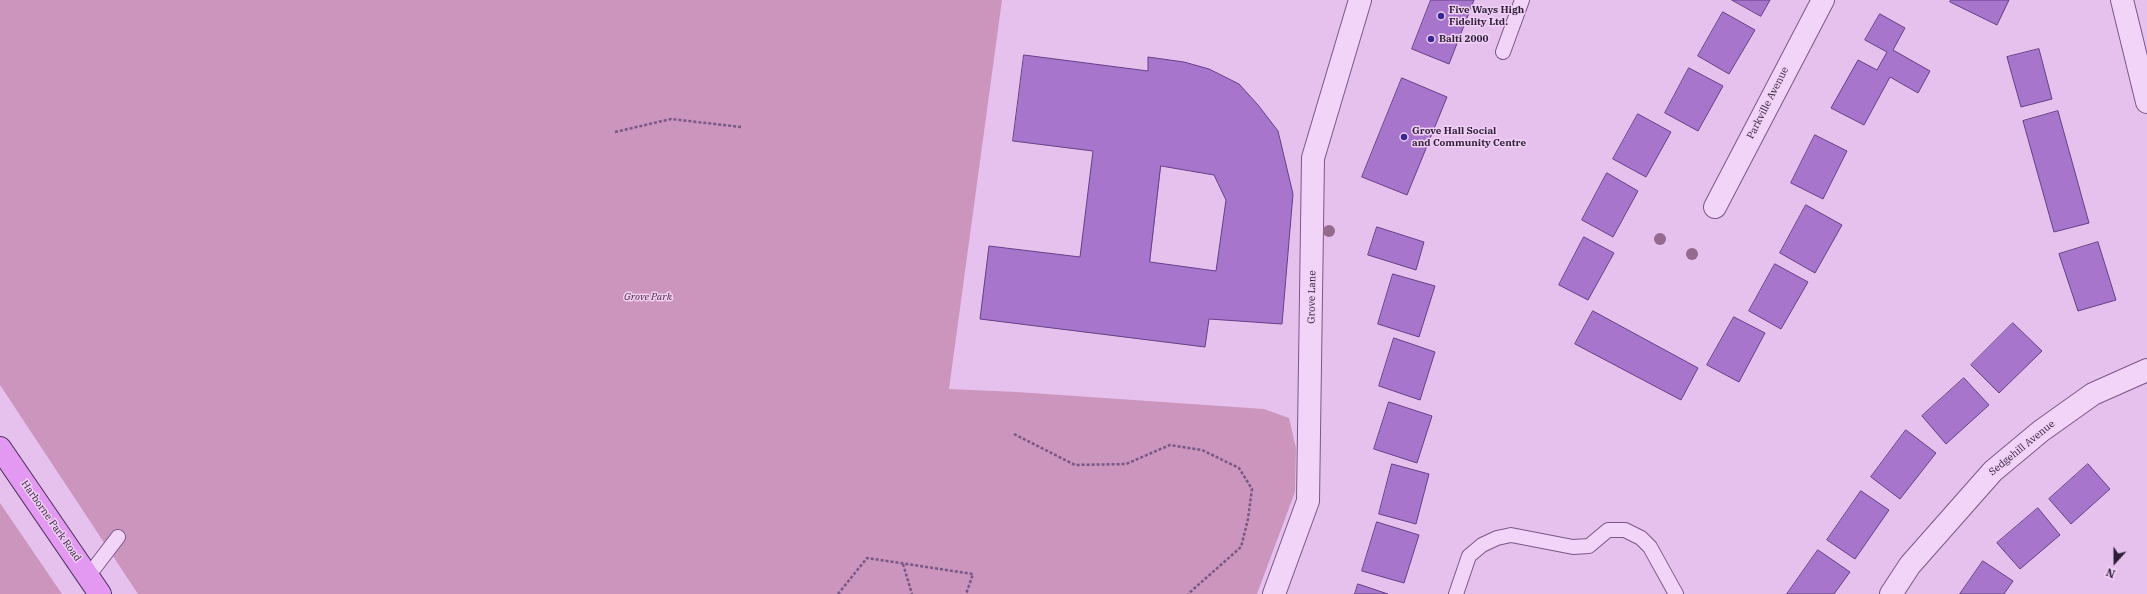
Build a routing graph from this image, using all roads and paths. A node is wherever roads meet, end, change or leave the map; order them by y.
1 (1360, 0) edge
2 (1522, 0) edge
3 (1823, 0) edge
4 (2122, 0) edge
5 (1503, 52) dead end
6 (2147, 102) edge
7 (741, 127) dead end
8 (615, 132) dead end
9 (1715, 207) dead end
10 (2147, 370) edge
11 (1014, 434) dead end
12 (0, 448) edge
13 (118, 537) dead end
14 (903, 564) junction
15 (89, 575) junction
16 (100, 594) edge
17 (838, 594) edge
18 (912, 594) edge
19 (966, 594) edge
20 (1188, 594) edge
21 (1274, 594) edge
22 (1456, 594) edge
23 (1676, 594) edge
24 (1891, 594) edge

1 - 21 street, Grove Lane
2 - 5 lane
3 - 9 street, Parkville Avenue
4 - 6 street
7 - 8 path
10 - 24 street, Sedgehill Avenue
11 - 20 path
12 - 15 main road, Harborne Park Road
13 - 15 lane
14 - 17 path
14 - 18 path
14 - 19 path
15 - 16 main road, Harborne Park Road
22 - 23 lane

